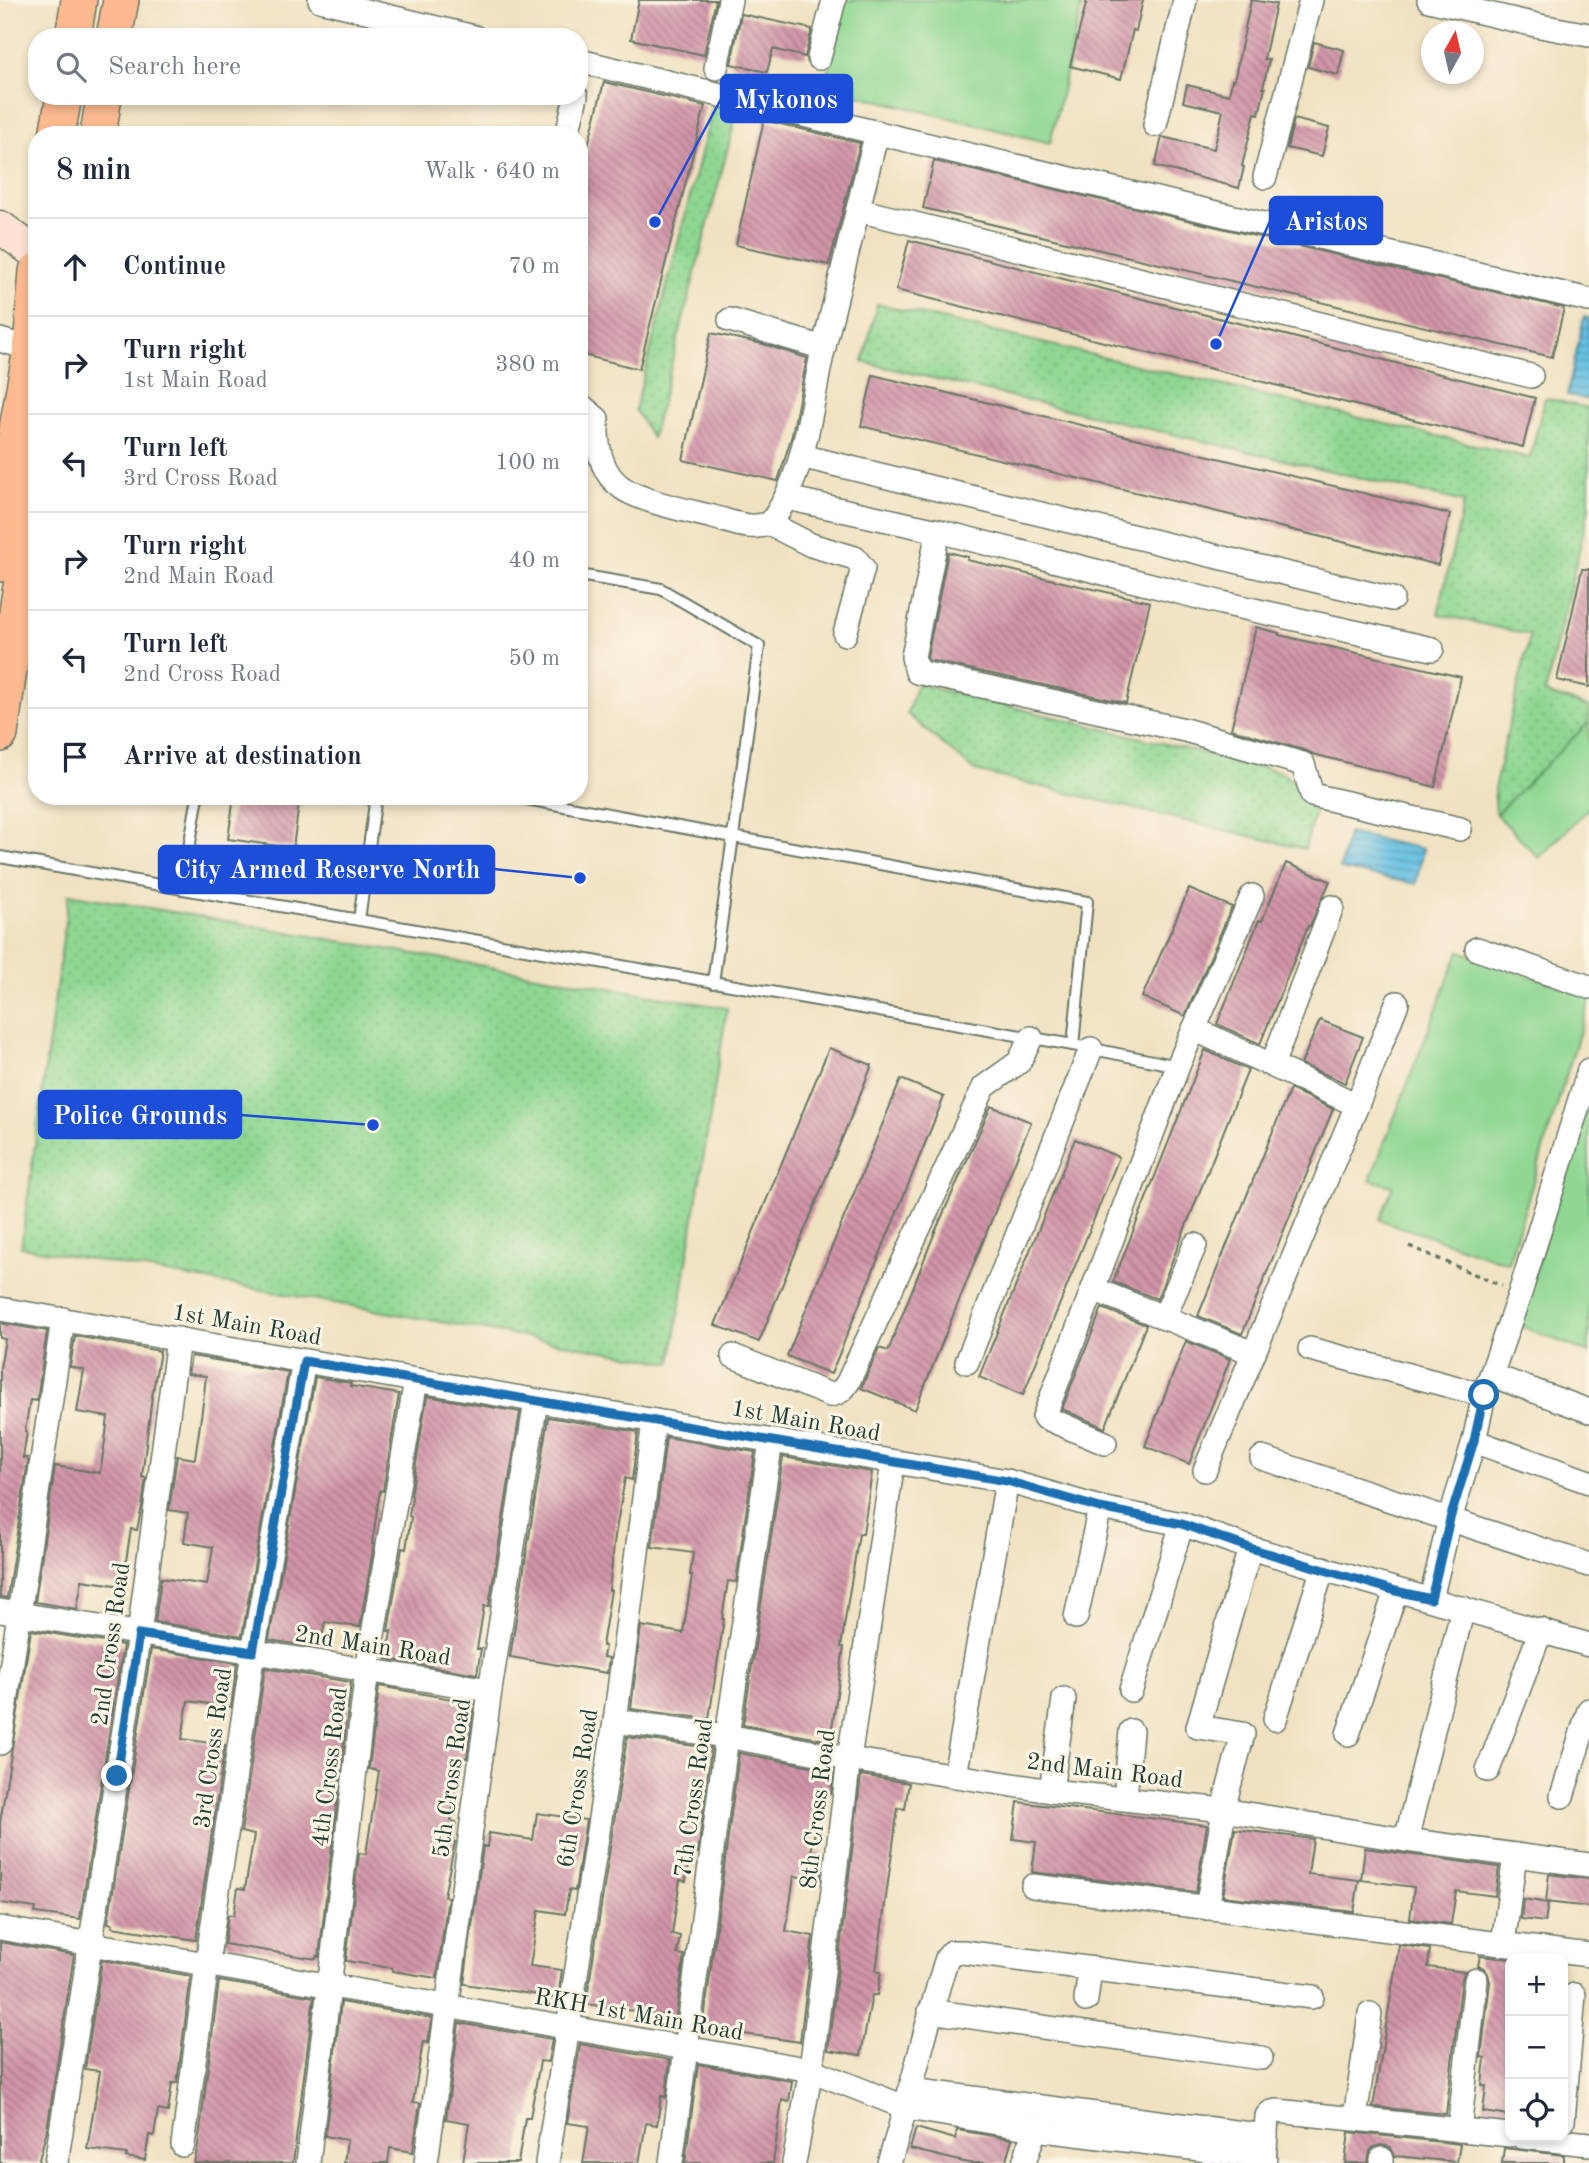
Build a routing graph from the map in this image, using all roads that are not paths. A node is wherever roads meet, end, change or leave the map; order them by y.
1 (79, 0) edge
2 (121, 0) edge
3 (320, 0) edge
4 (730, 0) edge
5 (834, 0) edge
6 (1185, 0) edge
7 (1311, 0) edge
8 (1429, 0) edge
9 (74, 28) edge
10 (116, 28) edge
11 (437, 28) edge
12 (1589, 35) edge
13 (819, 58) dead end
14 (716, 68) dead end
15 (588, 70) edge
16 (62, 105) edge
17 (103, 105) edge
18 (574, 105) edge
19 (1155, 125) dead end
20 (59, 126) edge
21 (99, 126) edge
22 (569, 126) edge
23 (877, 132) junction
24 (1265, 177) dead end
25 (858, 210) junction
26 (0, 227) edge
27 (28, 247) edge
28 (1589, 300) edge
29 (28, 301) edge
30 (730, 320) dead end
31 (15, 344) edge
32 (824, 348) junction
33 (1531, 376) dead end
34 (588, 411) edge
35 (8, 433) edge
36 (800, 456) junction
37 (787, 498) junction
38 (770, 524) junction
39 (938, 531) junction
40 (1, 541) edge
41 (28, 546) edge
42 (0, 564) edge
43 (588, 577) edge
44 (1392, 599) dead end
45 (845, 634) dead end
46 (1432, 649) dead end
47 (0, 734) edge
48 (196, 805) edge
49 (375, 805) edge
50 (559, 805) edge
51 (1460, 829) dead end
52 (733, 837) junction
53 (0, 858) edge
54 (182, 889) junction
55 (1252, 896) dead end
56 (1332, 907) dead end
57 (359, 920) junction
58 (1478, 949) dead end
59 (713, 983) junction
60 (1589, 987) edge
61 (1397, 1003) dead end
62 (1194, 1029) junction
63 (1031, 1038) junction
64 (1082, 1047) junction
65 (1272, 1065) junction
66 (1178, 1066) junction
67 (1589, 1070) edge
68 (1357, 1105) junction
69 (1195, 1245) dead end
70 (1093, 1289) junction
71 (0, 1308) edge
72 (1164, 1318) junction
73 (63, 1319) junction
74 (178, 1339) junction
75 (1310, 1349) dead end
76 (1253, 1353) junction
77 (733, 1356) dead end
78 (304, 1361) junction
79 (967, 1362) dead end
80 (416, 1380) junction
81 (1487, 1385) junction
82 (536, 1401) junction
83 (1589, 1411) edge
84 (654, 1421) junction
85 (771, 1441) junction
86 (1474, 1441) junction
87 (1105, 1443) dead end
88 (1262, 1458) dead end
89 (893, 1462) junction
90 (1205, 1470) dead end
91 (1007, 1481) junction
92 (1589, 1482) edge
93 (1100, 1508) junction
94 (1450, 1519) junction
95 (1182, 1524) junction
96 (1250, 1548) junction
97 (1589, 1565) edge
98 (1323, 1568) junction
99 (1396, 1591) junction
100 (1431, 1599) junction
101 (1463, 1608) junction
102 (9, 1613) edge
103 (1076, 1617) dead end
104 (1541, 1630) junction
105 (139, 1634) junction
106 (1589, 1645) edge
107 (253, 1652) junction
108 (367, 1670) junction
109 (1131, 1689) dead end
110 (490, 1690) junction
111 (1064, 1699) dead end
112 (1589, 1710) edge
113 (1275, 1719) dead end
114 (615, 1721) junction
115 (1131, 1731) dead end
116 (1348, 1734) dead end
117 (727, 1736) junction
118 (0, 1743) edge
119 (849, 1759) junction
120 (1488, 1770) dead end
121 (955, 1776) junction
122 (1051, 1791) junction
123 (1562, 1796) dead end
124 (1125, 1798) junction
125 (1223, 1810) junction
126 (1406, 1840) junction
127 (1515, 1855) junction
128 (1589, 1865) edge
129 (1033, 1886) dead end
130 (1207, 1908) junction
131 (0, 1928) edge
132 (91, 1944) junction
133 (1503, 1944) junction
134 (1589, 1955) edge
135 (207, 1964) junction
136 (1090, 1969) junction
137 (1476, 1980) dead end
138 (329, 1986) junction
139 (1574, 1995) dead end
140 (1312, 1997) dead end
141 (1086, 2000) dead end
142 (447, 2007) junction
143 (930, 2011) junction
144 (1370, 2014) dead end
145 (567, 2028) junction
146 (686, 2049) junction
147 (1261, 2057) dead end
148 (811, 2070) junction
149 (1567, 2079) edge
150 (909, 2099) junction
151 (1354, 2118) junction
152 (1035, 2129) junction
153 (1459, 2130) junction
154 (1505, 2135) edge
155 (1568, 2135) edge
156 (1589, 2144) edge
157 (183, 2145) dead end
158 (1265, 2152) edge
159 (1164, 2154) edge
160 (56, 2163) edge
161 (307, 2163) edge
162 (426, 2163) edge
163 (547, 2163) edge
164 (671, 2163) edge
165 (794, 2163) edge
166 (889, 2163) edge
167 (1024, 2163) edge

1 - 9 main road
2 - 10 main road
3 - 11 street
4 - 14 street
5 - 13 street
6 - 19 street
7 - 24 street
8 - 12 street
15 - 23 street
16 - 20 main road
17 - 21 main road
18 - 22 street
23 - 25 street
23 - 28 street
25 - 32 street
25 - 33 street
26 - 27 street
29 - 31 main road
30 - 32 street
31 - 35 main road
32 - 36 street
34 - 38 street
35 - 40 main road
36 - 37 street
36 - 44 street
37 - 38 street
37 - 39 street
38 - 45 street
39 - 46 street
39 - 51 street
40 - 42 main road
41 - 47 main road
43 - 52 lane
48 - 54 lane
49 - 57 lane
50 - 52 lane
52 - 59 lane
52 - 64 lane
53 - 54 lane
54 - 57 lane
55 - 62 street
56 - 65 street
57 - 59 lane
58 - 60 street
59 - 63 lane
61 - 68 street
62 - 65 street
62 - 66 street
63 - 64 lane
63 - 77 street
64 - 66 lane
64 - 79 street
65 - 68 street
66 - 70 street
67 - 81 street
68 - 76 street
69 - 72 street
70 - 72 street
70 - 87 street
71 - 73 street, 1st Main Road
72 - 76 street
73 - 74 street, 1st Main Road
73 - 102 street
74 - 78 street, 1st Main Road
74 - 105 street, 2nd Cross Road
75 - 81 street
76 - 90 street
78 - 80 street, 1st Main Road
78 - 107 street, 3rd Cross Road
80 - 82 street, 1st Main Road
80 - 108 street, 4th Cross Road
81 - 83 street
81 - 86 street
82 - 84 street, 1st Main Road
82 - 110 street, 5th Cross Road
84 - 85 street, 1st Main Road
84 - 114 street, 6th Cross Road
85 - 89 street, 1st Main Road
85 - 117 street, 7th Cross Road
86 - 92 street
86 - 94 street
88 - 94 street
89 - 91 street, 1st Main Road
89 - 119 street, 8th Cross Road
91 - 93 street, 1st Main Road
91 - 121 street
93 - 95 street, 1st Main Road
93 - 103 street
94 - 97 street
94 - 100 street
95 - 96 street, 1st Main Road
95 - 109 street
96 - 98 street, 1st Main Road
96 - 125 street
98 - 99 street, 1st Main Road
98 - 113 street
99 - 100 street, 1st Main Road
99 - 116 street
100 - 101 street, 1st Main Road
101 - 104 street, 1st Main Road
101 - 126 street
102 - 105 street, 2nd Main Road
102 - 118 street
104 - 106 street, 1st Main Road
104 - 120 street
105 - 107 street, 2nd Main Road
105 - 132 street, 2nd Cross Road
107 - 108 street, 2nd Main Road
107 - 135 street, 3rd Cross Road
108 - 110 street, 2nd Main Road
108 - 138 street, 4th Cross Road
110 - 142 street, 5th Cross Road
111 - 122 street
112 - 123 street
114 - 117 street, 2nd Main Road
114 - 145 street, 6th Cross Road
115 - 124 street
117 - 119 street, 2nd Main Road
117 - 146 street, 7th Cross Road
119 - 121 street, 2nd Main Road
119 - 148 street, 8th Cross Road
121 - 122 street, 2nd Main Road
122 - 124 street, 2nd Main Road
124 - 125 street, 2nd Main Road
125 - 126 street, 2nd Main Road
125 - 130 street
126 - 127 street, 2nd Main Road
127 - 128 street, 2nd Main Road
127 - 133 street
129 - 130 street
130 - 133 street
131 - 132 street, RKH 1st Main Road
132 - 135 street, RKH 1st Main Road
132 - 160 street, 2nd Cross Road
133 - 134 street
135 - 138 street, RKH 1st Main Road
135 - 157 street, 3rd Cross Road
136 - 140 street
136 - 141 street
136 - 143 street
137 - 153 street
138 - 142 street, RKH 1st Main Road
138 - 161 street, 4th Cross Road
139 - 149 street
142 - 145 street, RKH 1st Main Road
142 - 162 street, 5th Cross Road
143 - 147 street
143 - 150 street
144 - 151 street
145 - 146 street, RKH 1st Main Road
145 - 163 street, 6th Cross Road
146 - 148 street, RKH 1st Main Road
146 - 164 street, 7th Cross Road
148 - 150 street, RKH 1st Main Road
148 - 165 street, 8th Cross Road
150 - 152 street, RKH 1st Main Road
150 - 158 street
150 - 166 street
151 - 153 street
151 - 158 street
152 - 159 street, RKH 1st Main Road
152 - 167 street
153 - 154 street
155 - 156 street
158 - 159 street, RKH 1st Main Road

